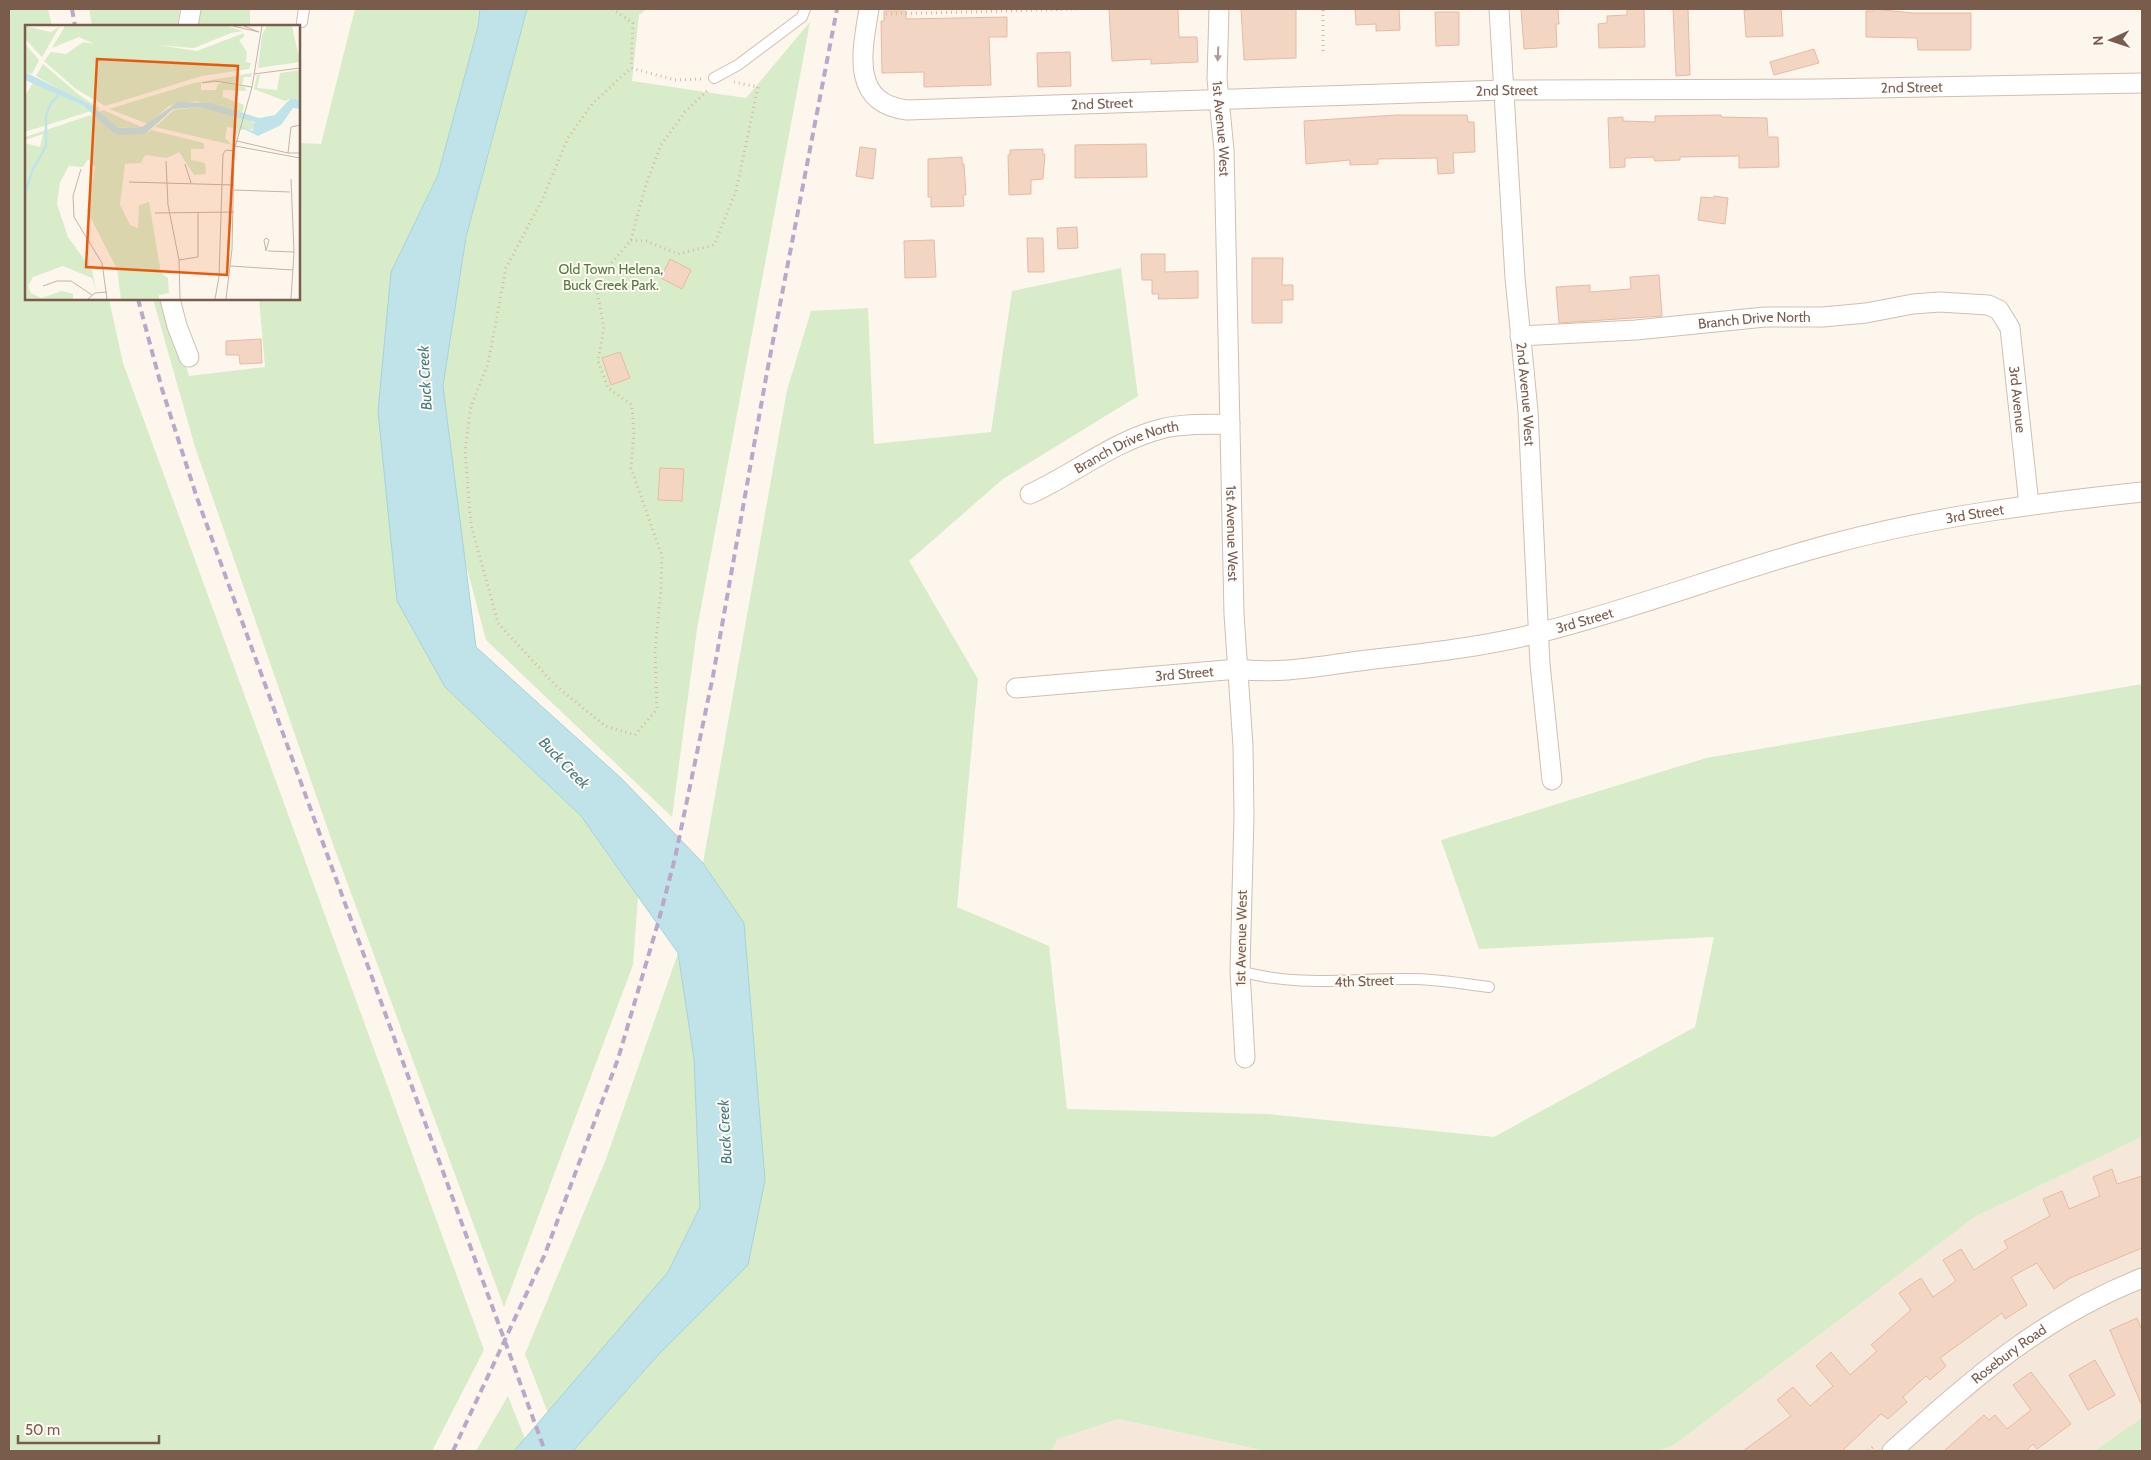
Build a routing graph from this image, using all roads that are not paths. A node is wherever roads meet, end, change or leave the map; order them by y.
1 (191, 9) edge
2 (304, 9) edge
3 (805, 9) edge
4 (1218, 9) edge
5 (1499, 9) edge
6 (869, 10) edge
7 (302, 22) dead end
8 (188, 25) edge
9 (714, 78) road end
10 (2142, 83) edge
11 (1504, 90) junction
12 (1220, 99) junction
13 (170, 300) edge
14 (1988, 305) joint
15 (1520, 336) junction
16 (189, 357) dead end
17 (1230, 424) junction
18 (2142, 492) edge
19 (1030, 494) dead end
20 (2028, 504) junction
21 (1539, 633) junction
22 (1238, 669) junction
23 (1016, 688) dead end
24 (1552, 780) dead end
25 (1240, 971) junction
26 (1489, 987) dead end
27 (1245, 1058) dead end
28 (2142, 1278) edge
29 (1892, 1451) edge

1 - 8 street
2 - 7 lane
3 - 9 lane
4 -> 12 street, 1st Avenue West
5 - 11 street, 2nd Avenue West
6 - 12 street, 2nd Street
10 - 11 street, 2nd Street
11 - 12 street, 2nd Street
11 - 15 street, 2nd Avenue West
12 - 17 street, 1st Avenue West
13 - 16 street
14 - 15 street, Branch Drive North
14 - 20 street, 3rd Avenue
15 - 21 street, 2nd Avenue West
17 - 19 street, Branch Drive North
17 - 22 street, 1st Avenue West
18 - 20 street, 3rd Street
20 - 21 street, 3rd Street
21 - 22 street, 3rd Street
21 - 24 street, 2nd Avenue West
22 - 23 street, 3rd Street
22 - 25 street, 1st Avenue West
25 - 26 lane, 4th Street
25 - 27 street, 1st Avenue West
28 - 29 street, Rosebury Road

